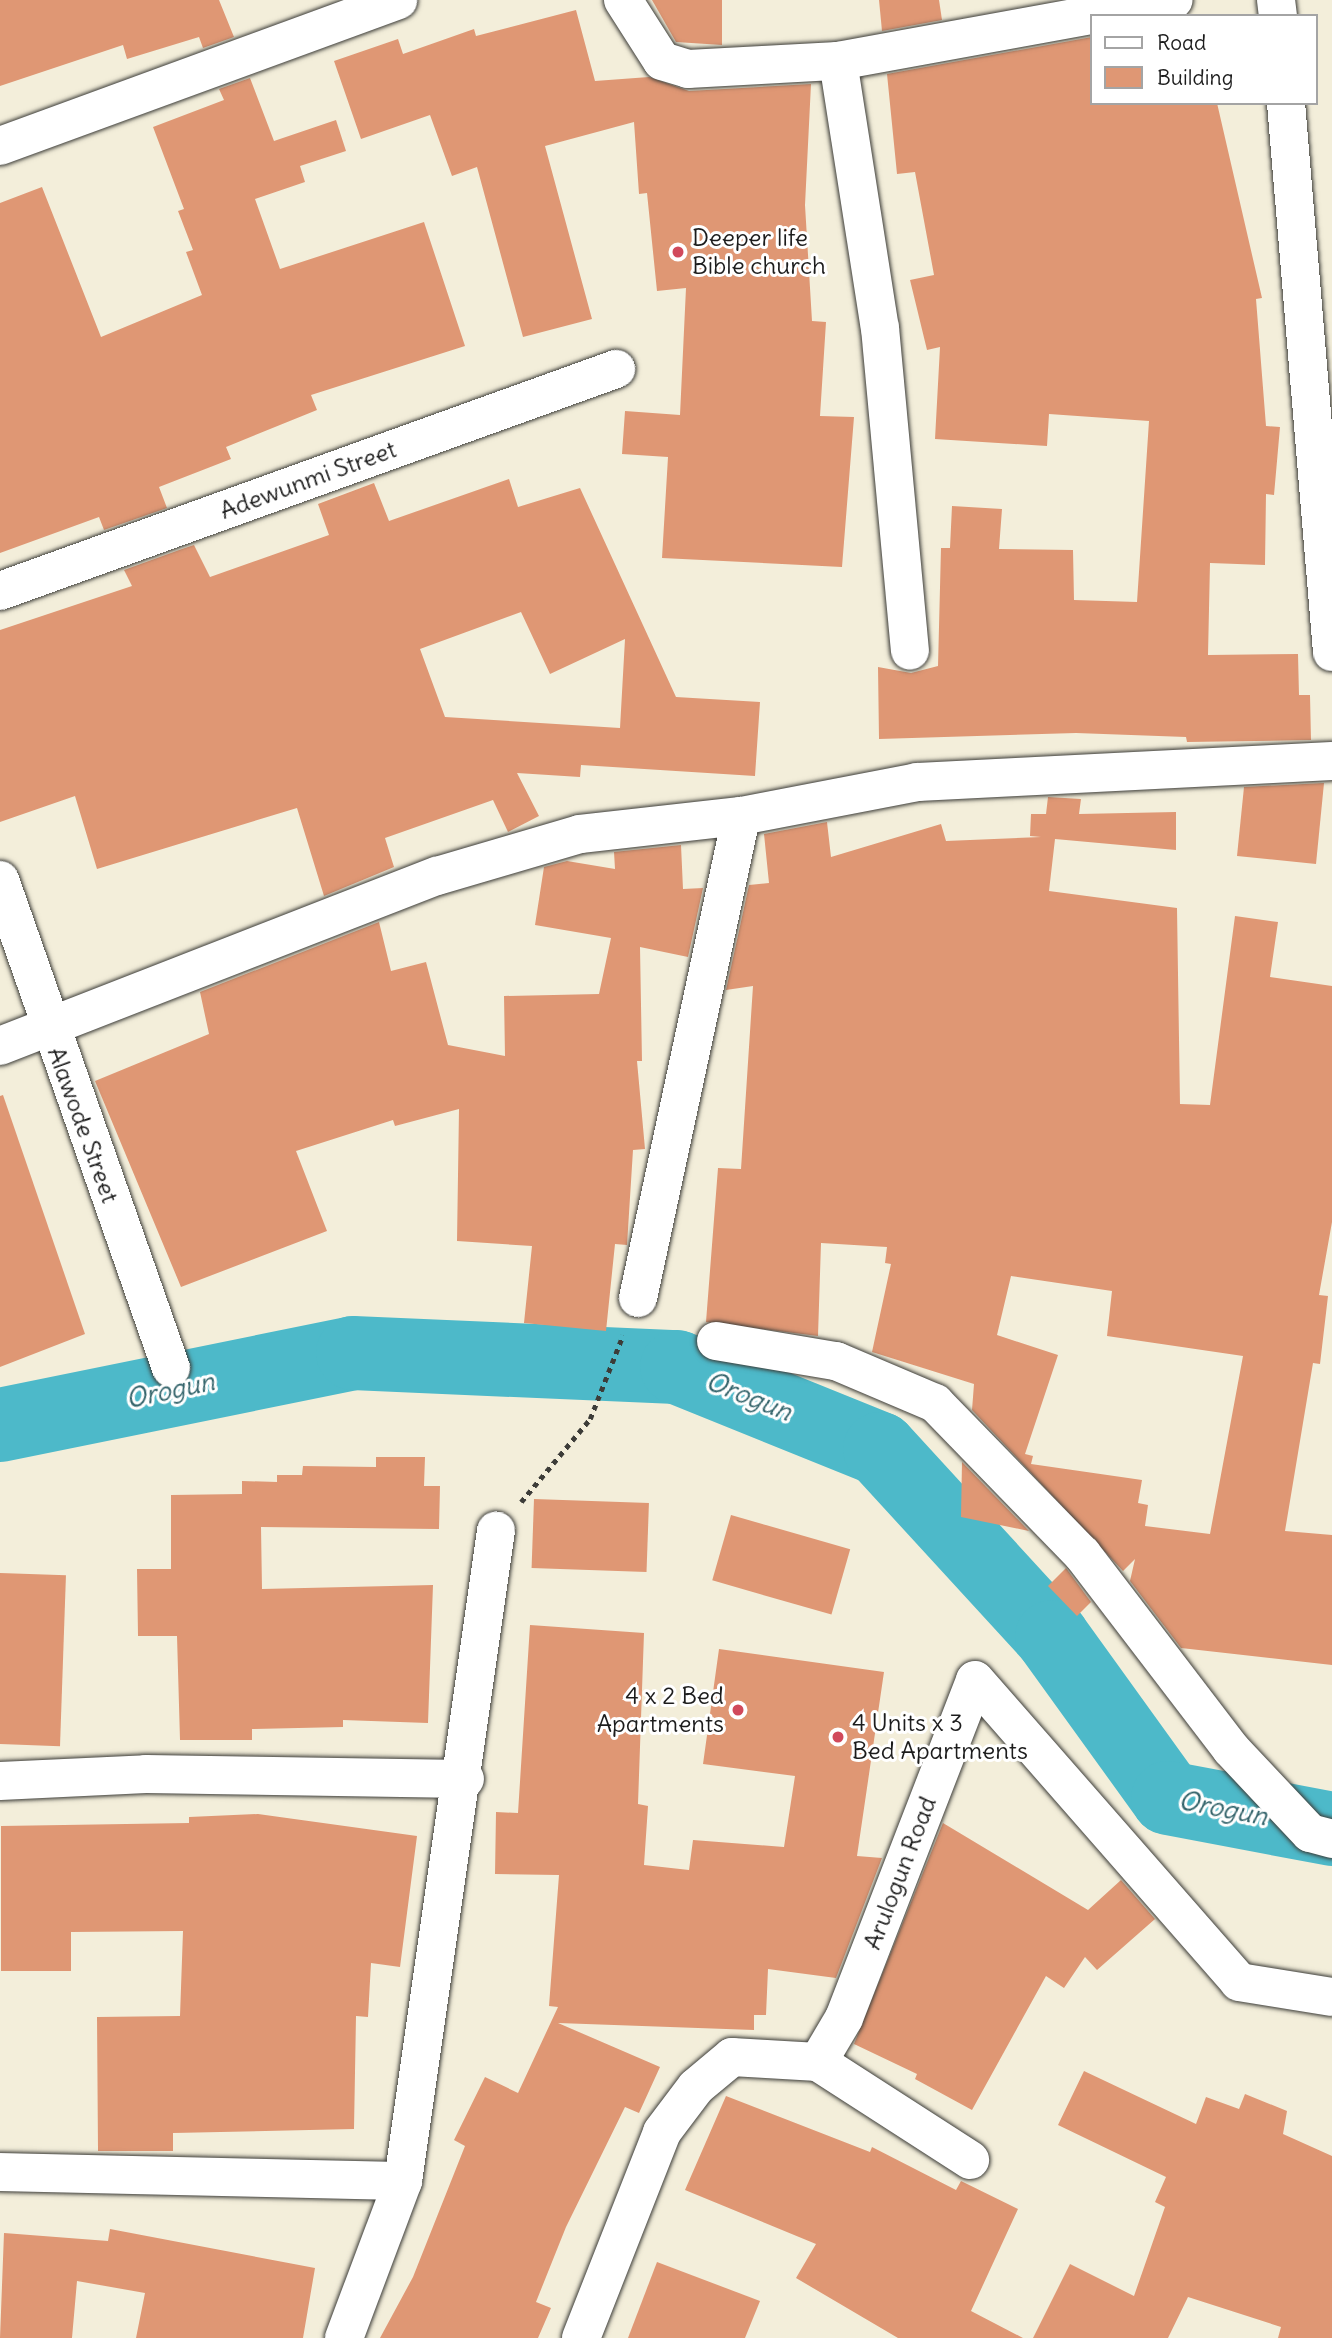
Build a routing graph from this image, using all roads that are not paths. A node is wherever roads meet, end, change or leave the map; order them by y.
1 (398, 0) edge
2 (623, 0) edge
3 (1174, 0) edge
4 (1097, 14) edge
5 (1090, 15) edge
6 (838, 61) junction
7 (1286, 105) edge
8 (0, 146) edge
9 (616, 369) dead end
10 (0, 591) edge
11 (910, 650) dead end
12 (1332, 652) edge
13 (1332, 761) edge
14 (741, 816) junction
15 (0, 880) edge
16 (47, 1028) junction
17 (0, 1045) edge
18 (638, 1298) dead end
19 (716, 1341) dead end
20 (172, 1368) dead end
21 (496, 1531) road end
22 (465, 1779) junction
23 (0, 1781) edge
24 (1332, 1839) edge
25 (1332, 1997) edge
26 (818, 2062) junction
27 (970, 2160) dead end
28 (0, 2172) edge
29 (402, 2180) junction
30 (344, 2338) edge
31 (581, 2338) edge

1 - 8 street
2 - 6 street
3 - 4 street
5 - 6 street
6 - 11 street
7 - 12 street
9 - 10 street, Adewunmi Street
13 - 14 street
14 - 16 street
14 - 18 street
15 - 16 street, Alawode Street
16 - 17 street
16 - 20 street, Alawode Street
19 - 24 street
21 - 22 street
22 - 23 street
22 - 29 street
25 - 26 street, Arulogun Road
26 - 27 street
26 - 31 street
28 - 29 street
29 - 30 street

